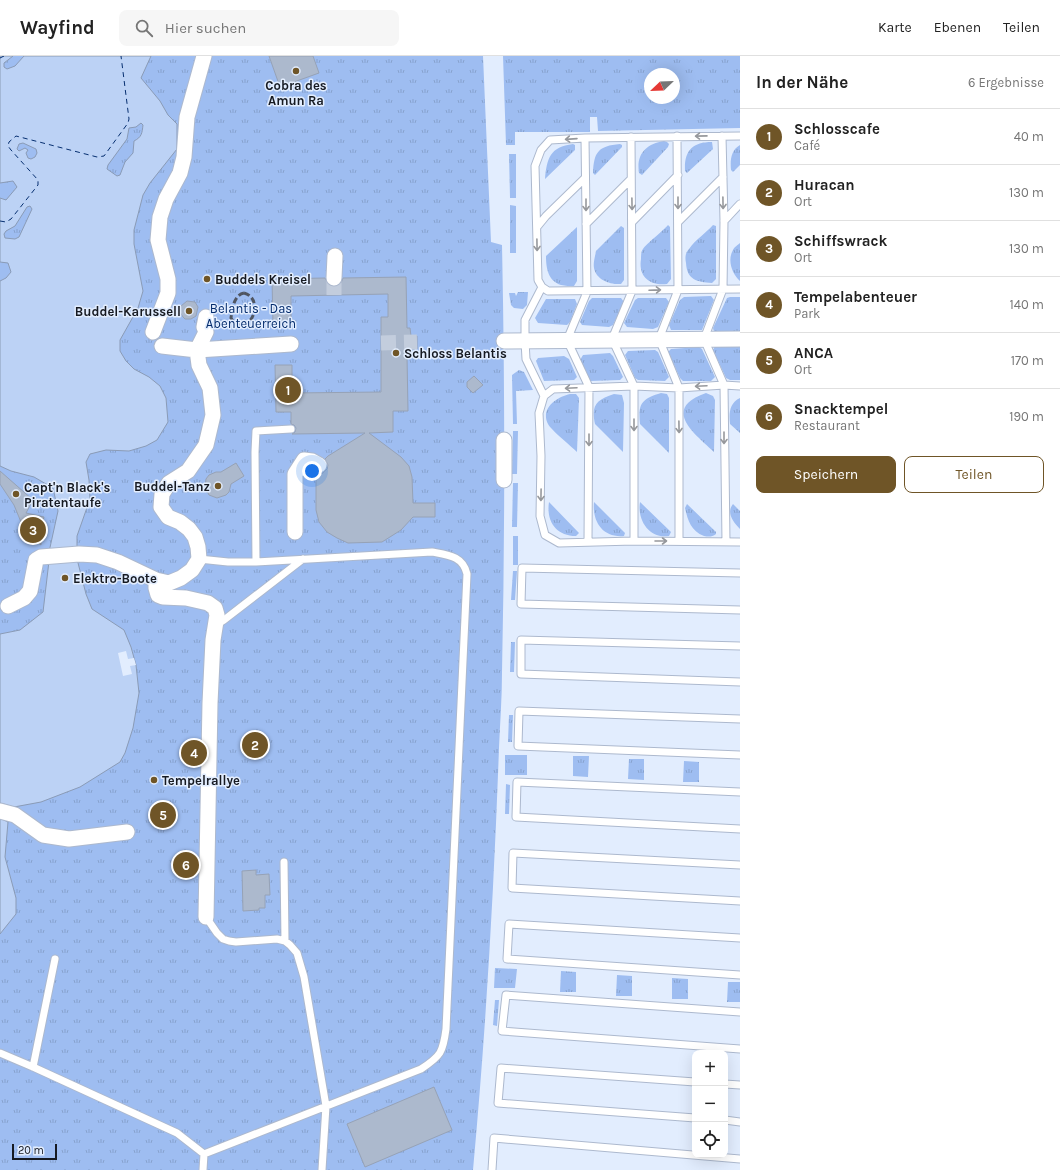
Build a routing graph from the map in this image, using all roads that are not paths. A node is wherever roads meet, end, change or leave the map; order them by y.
1 (204, 56) edge
2 (677, 136) junction
3 (722, 136) junction
4 (740, 136) edge
5 (631, 137) junction
6 (585, 138) junction
7 (678, 175) junction
8 (723, 177) junction
9 (585, 178) junction
10 (631, 179) junction
11 (740, 204) edge
12 (724, 221) junction
13 (632, 222) junction
14 (678, 222) junction
15 (586, 224) junction
16 (537, 226) junction
17 (335, 256) dead end
18 (334, 278) tunnel mouth
19 (542, 287) junction
20 (723, 289) junction
21 (740, 289) edge
22 (678, 290) junction
23 (632, 291) junction
24 (587, 292) junction
25 (206, 317) dead end
26 (153, 332) dead end
27 (740, 338) edge
28 (612, 339) junction
29 (659, 339) junction
30 (704, 339) junction
31 (525, 340) junction
32 (567, 340) junction
33 (504, 341) dead end
34 (291, 344) dead end
35 (162, 346) dead end
36 (197, 350) junction
37 (724, 385) junction
38 (634, 386) junction
39 (740, 386) edge
40 (589, 387) junction
41 (679, 388) junction
42 (544, 396) junction
43 (291, 429) dead end
44 (504, 440) dead end
45 (319, 465) dead end
46 (504, 480) dead end
47 (295, 532) dead end
48 (634, 541) junction
49 (679, 541) junction
50 (588, 542) junction
51 (726, 542) junction
52 (740, 542) edge
53 (199, 559) junction
54 (303, 559) junction
55 (256, 562) junction
56 (740, 573) edge
57 (156, 580) junction
58 (8, 606) dead end
59 (740, 610) edge
60 (216, 625) junction
61 (740, 646) edge
62 (740, 682) edge
63 (740, 719) edge
64 (740, 755) edge
65 (740, 792) edge
66 (0, 811) edge
67 (740, 828) edge
68 (127, 832) dead end
69 (284, 862) dead end
70 (740, 865) edge
71 (740, 901) edge
72 (206, 917) joint
73 (740, 938) edge
74 (285, 941) junction
75 (55, 959) dead end
76 (740, 974) edge
77 (740, 1012) edge
78 (740, 1049) edge
79 (0, 1053) edge
80 (33, 1067) junction
81 (692, 1082) edge
82 (728, 1084) edge
83 (740, 1085) edge
84 (326, 1106) junction
85 (692, 1118) edge
86 (728, 1120) edge
87 (740, 1122) edge
88 (204, 1154) junction
89 (740, 1159) edge
90 (203, 1170) edge
91 (322, 1170) edge
92 (492, 1170) edge

1 - 26 street
3 -> 2 lane
2 - 5 lane
2 - 7 lane
3 - 4 lane
3 - 8 lane
5 - 6 lane
5 - 10 lane
6 - 9 lane
6 -> 16 lane
7 - 13 lane
7 -> 14 lane
8 -> 12 lane
8 - 14 lane
9 -> 15 lane
9 - 16 lane
10 -> 13 lane
10 - 15 lane
11 - 12 lane
12 - 20 lane
13 - 23 lane
14 - 22 lane
15 - 24 lane
16 -> 19 lane
17 - 18 street
19 - 24 lane
19 - 31 lane
20 - 21 lane
20 - 22 lane
20 - 30 lane
23 -> 22 lane
22 - 29 lane
23 - 24 lane
23 - 28 lane
24 - 32 lane
25 - 36 street
27 - 30 street
28 - 29 street
28 - 32 street
28 - 38 lane
29 - 30 street
29 - 41 lane
30 - 37 lane
31 - 32 street
31 - 33 street
31 - 42 lane
32 - 40 lane
34 - 36 street
35 - 36 street
36 - 53 street
37 - 39 lane
37 -> 41 lane
37 -> 51 lane
38 - 40 lane
38 - 41 lane
38 -> 48 lane
40 -> 42 lane
40 -> 50 lane
41 -> 49 lane
42 -> 50 lane
43 - 55 lane
44 - 46 street
45 - 47 street
48 -> 49 lane
48 - 50 lane
49 - 51 lane
51 - 52 lane
53 - 55 lane
53 - 57 street
54 - 55 lane
54 - 60 lane
54 - 84 lane
56 - 59 lane
57 - 58 street
57 - 60 street
60 - 72 street
61 - 62 lane
63 - 64 lane
65 - 67 lane
66 - 68 street
69 - 74 lane
70 - 71 lane
72 - 74 lane
73 - 76 lane
74 - 84 lane
75 - 80 lane
77 - 78 lane
79 - 80 lane
80 - 88 lane
81 - 85 lane
82 - 83 lane
84 - 88 lane
84 - 91 lane
86 - 87 lane
88 - 90 lane
89 - 92 lane

